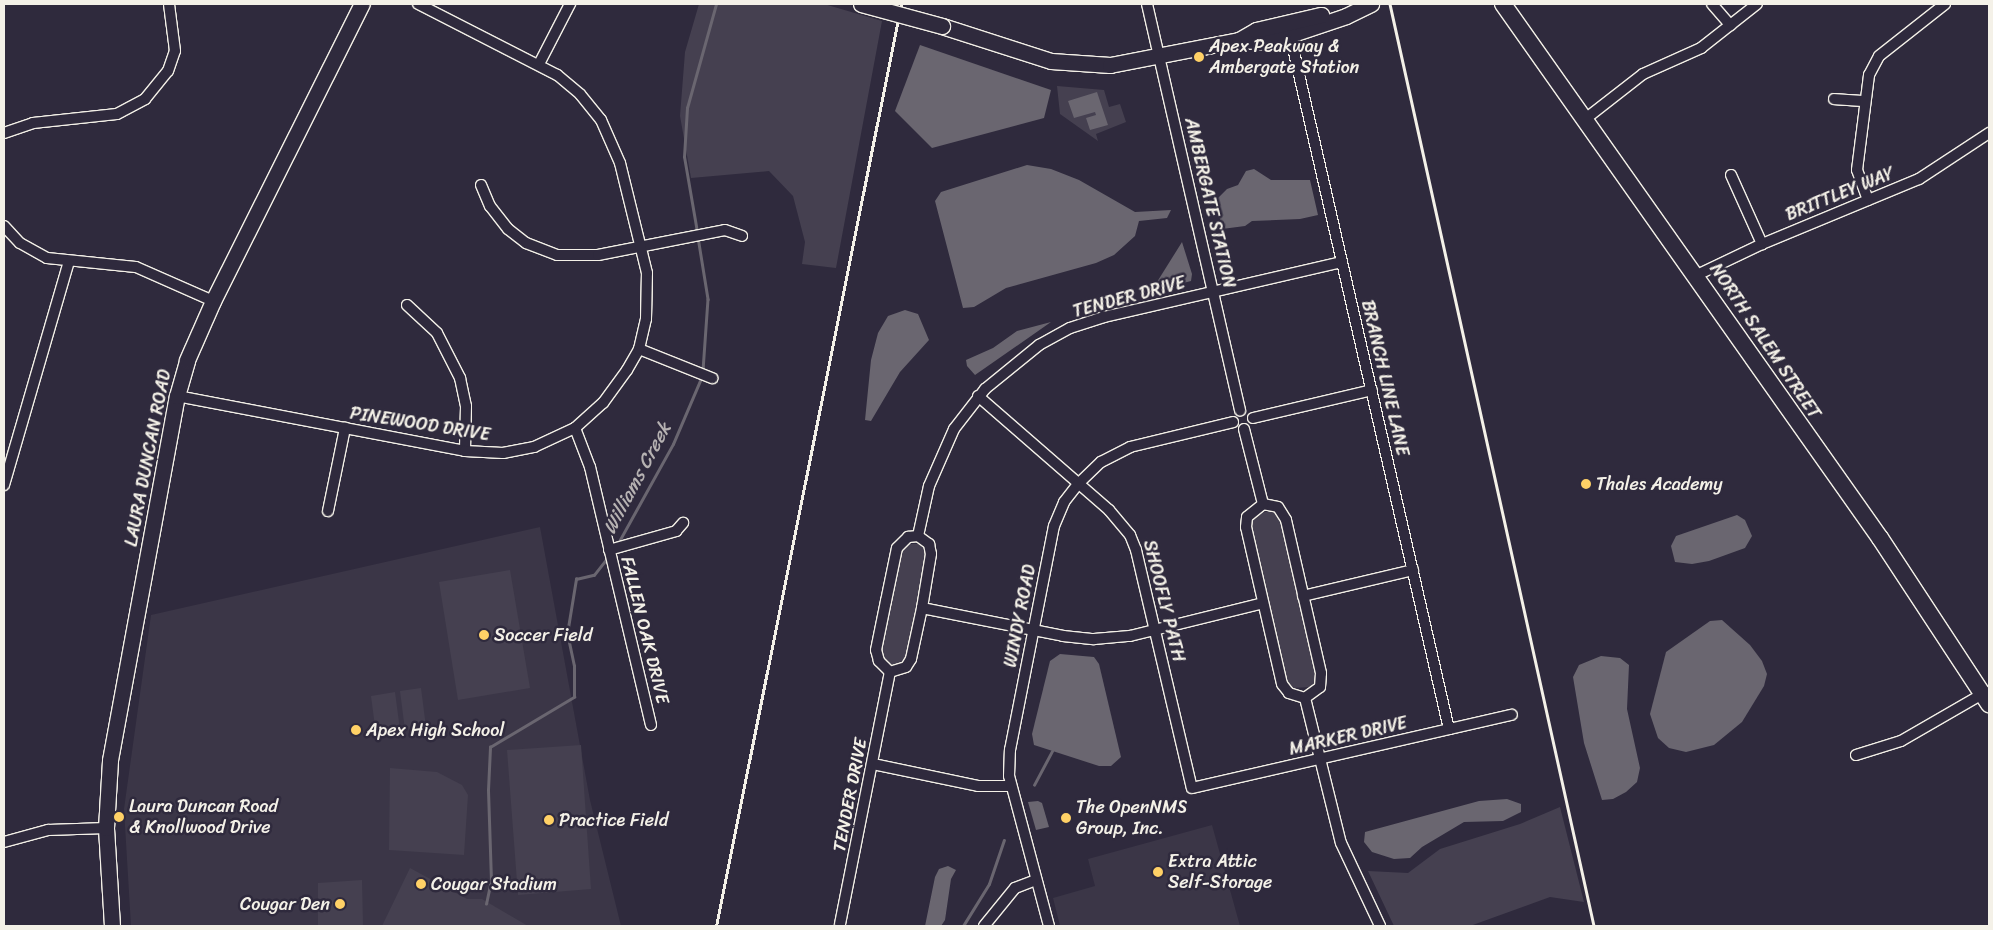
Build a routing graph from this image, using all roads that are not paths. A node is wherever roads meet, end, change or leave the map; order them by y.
1 (169, 4) edge
2 (362, 4) edge
3 (418, 4) edge
4 (570, 4) edge
5 (861, 4) edge
6 (1147, 4) edge
7 (1351, 4) edge
8 (1370, 4) edge
9 (1503, 4) edge
10 (1712, 4) edge
11 (1758, 4) edge
12 (1945, 4) edge
13 (1730, 25) junction
14 (1290, 35) junction
15 (1239, 40) junction
16 (1160, 58) junction
17 (539, 64) junction
18 (1834, 99) dead end
19 (1865, 102) junction
20 (1584, 120) junction
21 (4, 132) edge
22 (1989, 133) edge
23 (1731, 174) dead end
24 (481, 185) dead end
25 (1868, 200) junction
26 (4, 226) edge
27 (742, 236) dead end
28 (642, 244) junction
29 (1762, 244) junction
30 (69, 261) junction
31 (1342, 262) junction
32 (1697, 275) junction
33 (1213, 292) junction
34 (213, 301) junction
35 (407, 305) dead end
36 (639, 350) junction
37 (712, 378) dead end
38 (1372, 390) junction
39 (177, 396) junction
40 (978, 396) junction
41 (1240, 410) junction
42 (1253, 418) junction
43 (1233, 422) junction
44 (345, 428) junction
45 (575, 428) junction
46 (1244, 429) junction
47 (465, 451) junction
48 (4, 484) edge
49 (1078, 484) junction
50 (1263, 504) junction
51 (328, 511) dead end
52 (683, 524) dead end
53 (918, 536) junction
54 (609, 550) junction
55 (1413, 570) junction
56 (1303, 596) junction
57 (1263, 603) junction
58 (922, 608) junction
59 (1156, 630) junction
60 (1034, 631) junction
61 (890, 672) junction
62 (1987, 696) edge
63 (1305, 698) junction
64 (1512, 715) dead end
65 (651, 724) dead end
66 (1449, 729) junction
67 (1856, 755) dead end
68 (1320, 759) junction
69 (873, 764) junction
70 (1010, 786) junction
71 (1192, 788) joint
72 (106, 828) junction
73 (4, 842) edge
74 (1036, 880) junction
75 (840, 924) dead end
76 (112, 926) edge
77 (984, 926) edge
78 (1049, 926) edge
79 (1380, 926) edge

1 - 21 street
2 - 34 street, LAURA DUNCAN ROAD
3 - 17 street, PINEWOOD DRIVE
4 - 17 street
5 - 16 street, bridge
6 - 16 street, AMBERGATE STATION
7 - 15 street
8 - 14 street
9 - 20 main road, NORTH SALEM STREET
10 - 13 street
11 - 13 street
12 - 19 street
13 - 20 street
14 - 15 street
14 - 31 street, BRANCH LINE LANE
15 - 16 street
16 - 33 street, AMBERGATE STATION
17 - 28 street, PINEWOOD DRIVE
18 - 19 street
19 - 25 street
20 - 32 main road, NORTH SALEM STREET
22 - 25 street, BRITTLEY WAY
23 - 29 street
24 - 28 street
25 - 29 street, BRITTLEY WAY
26 - 30 street
27 - 28 street
28 - 36 street, PINEWOOD DRIVE
29 - 32 street, BRITTLEY WAY
30 - 34 street
30 - 48 street
31 - 33 street, TENDER DRIVE
31 - 38 street, BRANCH LINE LANE
32 - 62 main road, NORTH SALEM STREET
33 - 40 street, TENDER DRIVE
33 - 41 street, AMBERGATE STATION
34 - 39 street, LAURA DUNCAN ROAD
35 - 47 street
36 - 37 street
36 - 45 street, PINEWOOD DRIVE
38 - 42 street
38 - 55 street, BRANCH LINE LANE
39 - 44 street, PINEWOOD DRIVE
39 - 72 street, LAURA DUNCAN ROAD
40 - 49 street, SHOOFLY PATH
40 - 53 street, TENDER DRIVE
41 - 42 street
41 - 43 street
42 - 46 street
43 - 46 street
43 - 49 street, WINDY ROAD
44 - 47 street, PINEWOOD DRIVE
44 - 51 street
45 - 47 street, PINEWOOD DRIVE
45 - 54 street, FALLEN OAK DRIVE
46 - 50 street
49 - 59 street, SHOOFLY PATH
49 - 60 street, WINDY ROAD
50 - 56 street
50 - 57 street
52 - 54 street
53 - 58 street
53 - 61 street
54 - 65 street, FALLEN OAK DRIVE
55 - 56 street
55 - 66 street, BRANCH LINE LANE
56 - 63 street
57 - 59 street
57 - 63 street
58 - 60 street
58 - 61 street
59 - 60 street
59 - 71 street, SHOOFLY PATH
60 - 70 street, WINDY ROAD
61 - 69 street, TENDER DRIVE
62 - 67 street
63 - 68 street
64 - 66 street, MARKER DRIVE
66 - 68 street, MARKER DRIVE
68 - 71 street, MARKER DRIVE
68 - 79 street
69 - 70 street
69 - 75 street, TENDER DRIVE
70 - 74 street, WINDY ROAD
72 - 73 street
72 - 76 street, LAURA DUNCAN ROAD
74 - 77 street
74 - 78 street, WINDY ROAD

